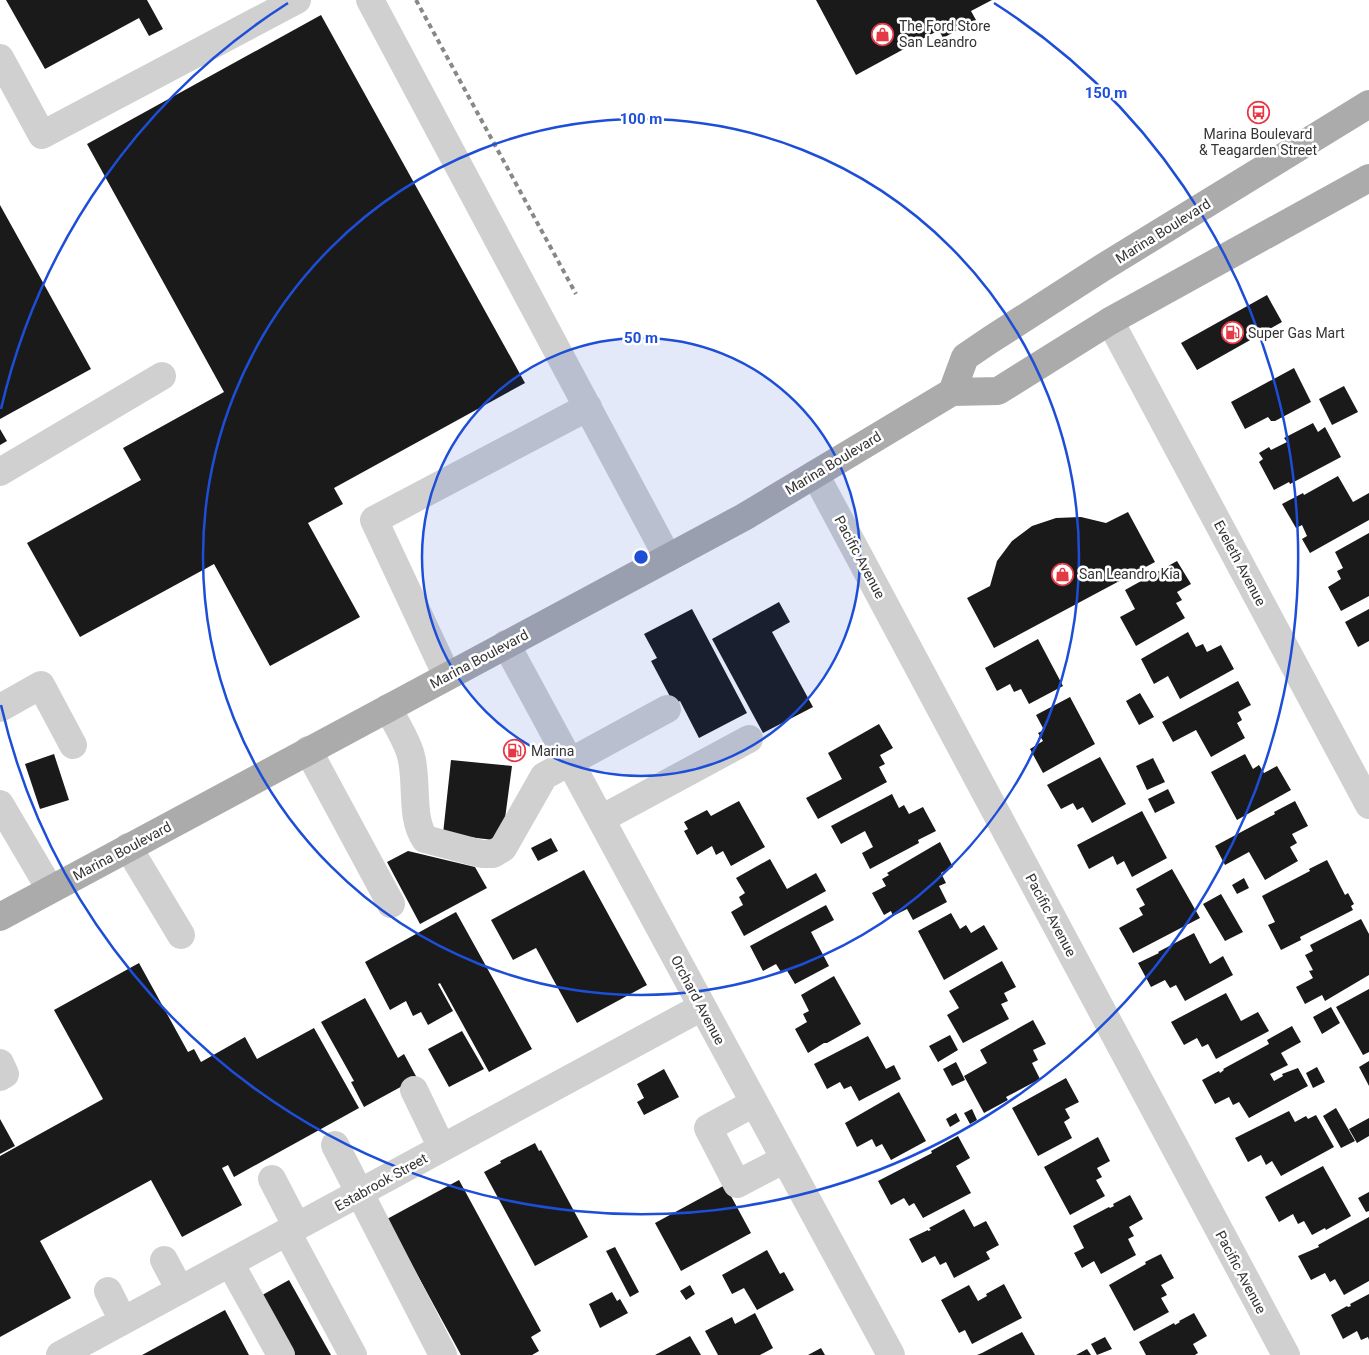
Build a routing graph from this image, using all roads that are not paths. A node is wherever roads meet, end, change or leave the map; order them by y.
1 (297, 0) edge
2 (370, 0) edge
3 (255, 10) edge
4 (0, 58) edge
5 (1369, 104) edge
6 (1369, 178) edge
7 (1110, 321) junction
8 (162, 376) dead end
9 (952, 392) junction
10 (588, 407) junction
11 (0, 472) edge
12 (815, 474) junction
13 (668, 558) junction
14 (506, 644) junction
15 (447, 676) junction
16 (0, 708) edge
17 (388, 708) junction
18 (667, 709) dead end
19 (749, 739) dead end
20 (73, 745) dead end
21 (308, 750) junction
22 (570, 762) junction
23 (0, 804) edge
24 (1369, 805) edge
25 (600, 819) junction
26 (128, 847) junction
27 (50, 889) junction
28 (391, 904) dead end
29 (0, 917) edge
30 (181, 936) dead end
31 (702, 1007) junction
32 (0, 1063) edge
33 (0, 1077) edge
34 (414, 1090) dead end
35 (754, 1103) junction
36 (335, 1145) dead end
37 (442, 1148) junction
38 (785, 1159) junction
39 (272, 1179) dead end
40 (359, 1194) junction
41 (292, 1230) junction
42 (164, 1260) dead end
43 (224, 1266) junction
44 (180, 1290) junction
45 (108, 1291) dead end
46 (123, 1321) junction
47 (60, 1355) edge
48 (261, 1355) edge
49 (281, 1355) edge
50 (353, 1355) edge
51 (442, 1355) edge
52 (891, 1355) edge
53 (1286, 1355) edge

1 - 3 street
2 - 10 street
3 - 4 street
5 - 9 main road, Marina Boulevard
6 - 7 main road, Marina Boulevard
7 - 9 main road, Marina Boulevard
7 - 24 street, Eveleth Avenue
8 - 11 street
9 - 12 main road, Marina Boulevard
10 - 13 street
10 - 15 street
12 - 13 main road, Marina Boulevard
12 - 53 street, Pacific Avenue
13 - 14 main road, Marina Boulevard
14 - 15 main road, Marina Boulevard
14 - 22 street, Orchard Avenue
15 - 17 main road, Marina Boulevard
16 - 20 street
17 - 21 main road, Marina Boulevard
17 - 22 street
18 - 22 street
19 - 25 street
21 - 26 main road, Marina Boulevard
21 - 28 street
22 - 25 street, Orchard Avenue
23 - 27 street
25 - 31 street, Orchard Avenue
26 - 27 main road, Marina Boulevard
26 - 30 street
27 - 29 main road, Marina Boulevard
31 - 35 street, Orchard Avenue
31 - 37 street, Estabrook Street
32 - 33 street
34 - 37 street
35 - 38 street, Orchard Avenue
35 - 38 street
36 - 40 street
37 - 40 street, Estabrook Street
38 - 52 street, Orchard Avenue
39 - 41 street
40 - 41 street, Estabrook Street
40 - 51 street
41 - 43 street, Estabrook Street
41 - 50 street
42 - 44 street
43 - 44 street, Estabrook Street
43 - 48 street
43 - 49 street
44 - 46 street, Estabrook Street
45 - 46 street
46 - 47 street, Estabrook Street

